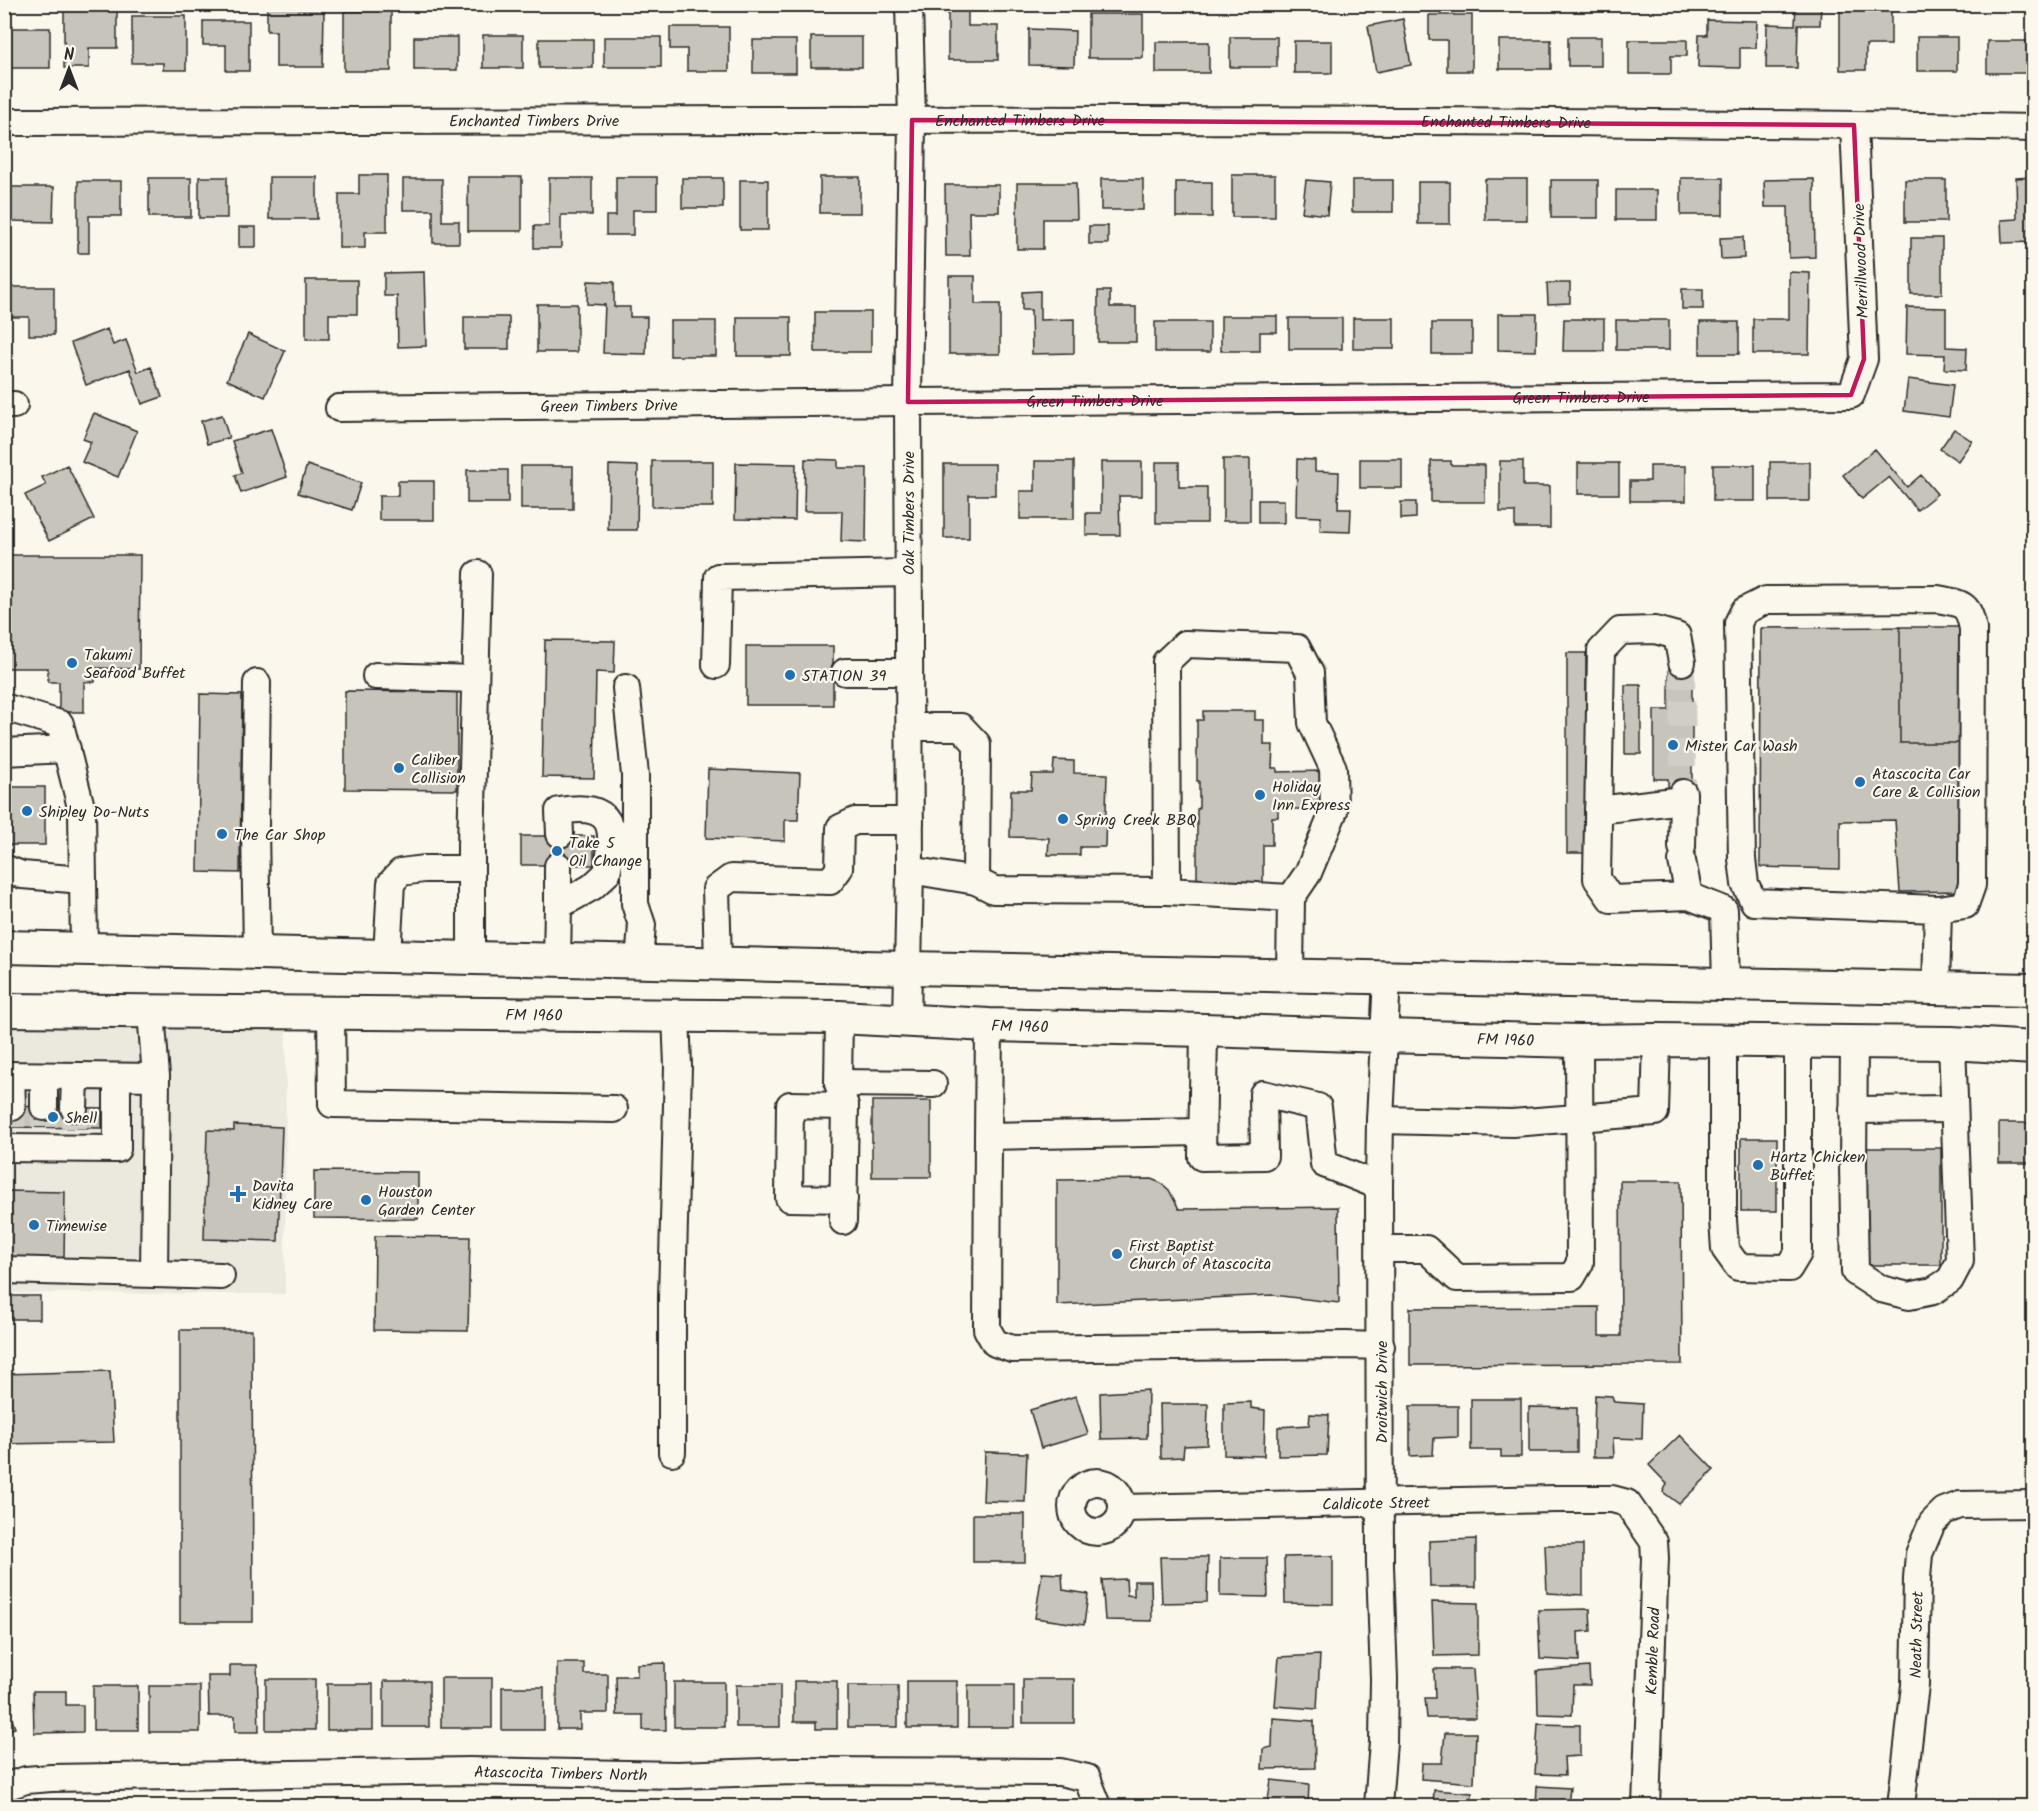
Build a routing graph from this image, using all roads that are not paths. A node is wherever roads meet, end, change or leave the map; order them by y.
1 (909, 4) edge
2 (912, 120) junction
3 (4, 122) edge
4 (1854, 125) junction
5 (2034, 128) edge
6 (1851, 395) joint
7 (908, 402) junction
8 (339, 408) dead end
9 (908, 573) junction
10 (478, 574) dead end
11 (1682, 662) tunnel mouth
12 (716, 665) dead end
13 (845, 672) dead end
14 (909, 672) junction
15 (376, 676) dead end
16 (475, 679) junction
17 (257, 683) dead end
18 (626, 688) dead end
19 (4, 707) edge
20 (910, 727) junction
21 (68, 749) junction
22 (4, 752) edge
23 (1598, 810) junction
24 (910, 821) junction
25 (560, 834) dead end
26 (558, 866) dead end
27 (4, 868) edge
28 (471, 869) junction
29 (910, 870) junction
30 (83, 880) junction
31 (976, 880) junction
32 (1167, 891) junction
33 (1689, 896) junction
34 (1291, 898) junction
35 (1754, 902) junction
36 (558, 906) junction
37 (1938, 909) junction
38 (1724, 910) junction
39 (4, 947) edge
40 (84, 949) junction
41 (256, 953) junction
42 (387, 956) junction
43 (471, 958) junction
44 (557, 960) junction
45 (639, 962) junction
46 (718, 963) junction
47 (908, 968) junction
48 (1290, 975) junction
49 (1387, 977) junction
50 (1726, 984) junction
51 (1936, 988) junction
52 (2034, 990) edge
53 (4, 1010) edge
54 (151, 1011) junction
55 (331, 1012) junction
56 (676, 1015) junction
57 (839, 1017) junction
58 (907, 1021) junction
59 (989, 1025) junction
60 (1204, 1030) junction
61 (1384, 1036) junction
62 (1657, 1040) junction
63 (1579, 1041) junction
64 (1723, 1041) junction
65 (1798, 1041) junction
66 (1854, 1042) junction
67 (1952, 1043) junction
68 (2034, 1048) edge
69 (8, 1075) edge
70 (44, 1076) junction
71 (75, 1076) junction
72 (117, 1077) junction
73 (156, 1077) junction
74 (933, 1084) dead end
75 (841, 1095) junction
76 (615, 1109) dead end
77 (1954, 1109) junction
78 (1853, 1110) junction
79 (1579, 1118) junction
80 (1380, 1120) junction
81 (44, 1128) junction
82 (74, 1128) junction
83 (10, 1132) edge
84 (1202, 1132) junction
85 (988, 1136) junction
86 (1380, 1186) junction
87 (1380, 1249) junction
88 (4, 1270) edge
89 (154, 1274) junction
90 (221, 1275) dead end
91 (1381, 1346) junction
92 (672, 1452) dead end
93 (1381, 1502) junction
94 (1627, 1503) joint
95 (2034, 1504) edge
96 (1122, 1508) dead end
97 (4, 1787) edge
98 (1098, 1806) edge
99 (1378, 1806) edge
100 (1646, 1806) edge
101 (1901, 1806) edge

1 - 2 street, Oak Timbers Drive
2 - 3 street, Enchanted Timbers Drive
2 - 4 street, Enchanted Timbers Drive
2 - 7 street, Oak Timbers Drive
4 - 5 street, Enchanted Timbers Drive
4 - 6 street, Merrillwood Drive
6 - 7 street, Green Timbers Drive
7 - 8 street, Green Timbers Drive
7 - 9 street, Oak Timbers Drive
9 - 12 street
9 - 14 street, Oak Timbers Drive
10 - 16 street
11 - 23 street
13 - 14 street
14 - 20 street, Oak Timbers Drive
15 - 16 street
16 - 28 street
17 - 41 street
18 - 45 street
19 - 21 street
20 - 24 street, Oak Timbers Drive
20 - 31 street
21 - 22 street
21 - 30 street
23 - 33 street
23 - 33 street
24 - 29 street, Oak Timbers Drive
24 - 46 street
25 - 36 street
26 - 36 street
27 - 30 street
28 - 42 street
28 - 43 street
29 - 31 street
29 - 47 street, Oak Timbers Drive
30 - 40 street
31 - 32 street
32 - 34 street
32 - 34 street
33 - 38 street
34 - 48 street
35 - 37 street
35 - 37 street
35 - 38 street
36 - 44 street
37 - 51 street
38 - 50 street
39 - 40 main road
40 - 41 main road
41 - 42 main road
42 - 43 main road
43 - 44 main road
44 - 45 main road
45 - 46 main road
46 - 47 main road
47 - 48 main road
47 - 58 street, Oak Timbers Drive
48 - 49 main road
49 - 50 main road
49 - 61 street, Droitwich Drive
50 - 51 main road
51 - 52 main road
53 - 54 main road, FM 1960 / FM 1960
54 - 55 main road, FM 1960 / FM 1960
54 - 73 street
55 - 56 main road, FM 1960 / FM 1960
55 - 76 street
56 - 57 main road, FM 1960 / FM 1960
56 - 92 street
57 - 58 main road, FM 1960 / FM 1960
57 - 75 street
58 - 59 main road, FM 1960 / FM 1960
59 - 60 main road, FM 1960 / FM 1960
59 - 85 street
60 - 61 main road, FM 1960 / FM 1960
60 - 84 street
61 - 63 main road, FM 1960 / FM 1960
61 - 80 street, Droitwich Drive
62 - 63 main road, FM 1960 / FM 1960
62 - 64 main road, FM 1960 / FM 1960
62 - 79 street
63 - 79 street
64 - 65 main road, FM 1960 / FM 1960
64 - 65 street
65 - 66 main road, FM 1960 / FM 1960
66 - 67 main road, FM 1960 / FM 1960
66 - 78 street
67 - 68 main road, FM 1960 / FM 1960
67 - 77 street
69 - 70 street
69 - 83 street
70 - 71 street
70 - 81 street
71 - 72 street
71 - 82 street
72 - 73 street
72 - 82 street
73 - 89 street
74 - 75 street
75 - 75 street
77 - 78 street
77 - 78 street
79 - 80 street
79 - 87 street
80 - 86 street, Droitwich Drive
81 - 82 street
81 - 83 street
84 - 85 street
84 - 86 street
85 - 91 street
86 - 87 street, Droitwich Drive
87 - 91 street, Droitwich Drive
88 - 89 street
89 - 90 street
91 - 93 street, Droitwich Drive
93 - 94 street, Caldicote Street
93 - 96 street, Caldicote Street
93 - 99 street, Droitwich Drive
94 - 100 street, Kemble Road
95 - 101 street, Neath Street
97 - 98 street, Atascocita Timbers North

